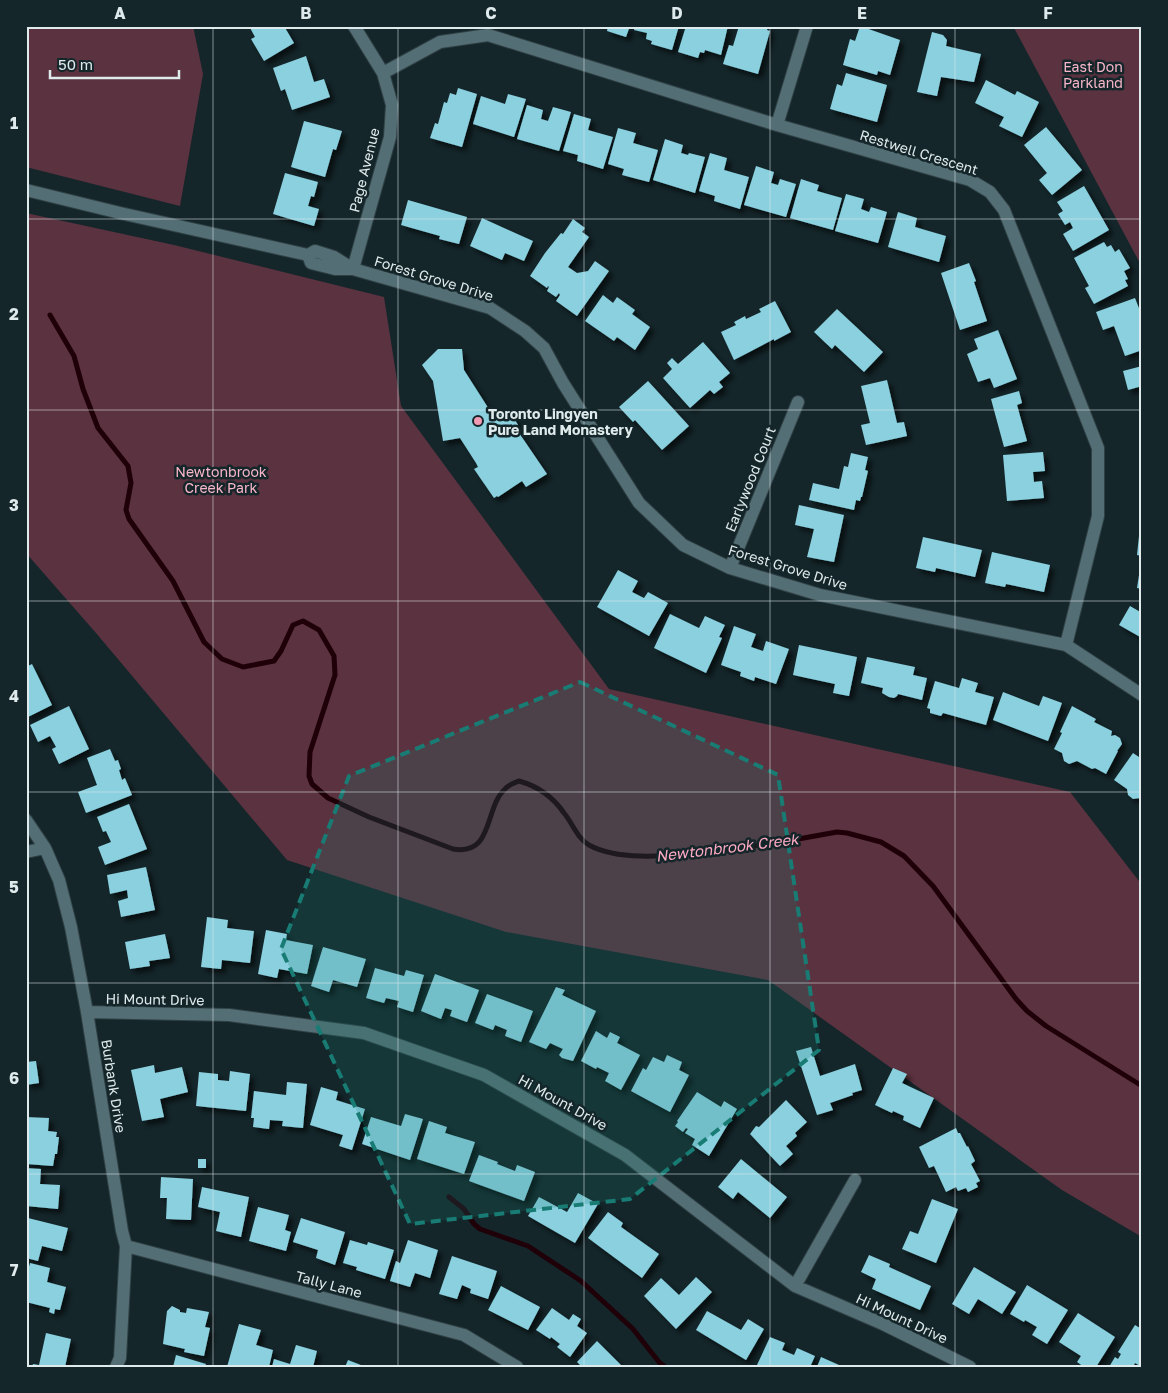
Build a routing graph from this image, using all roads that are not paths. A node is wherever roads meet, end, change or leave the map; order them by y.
1 (354, 26) edge
2 (807, 26) edge
3 (383, 73) junction
4 (776, 125) junction
5 (26, 190) edge
6 (353, 269) junction
7 (798, 402) dead end
8 (730, 568) junction
9 (1066, 645) junction
10 (1142, 695) edge
11 (26, 820) edge
12 (45, 848) junction
13 (26, 852) edge
14 (87, 1012) junction
15 (855, 1180) dead end
16 (126, 1246) junction
17 (795, 1286) junction
18 (116, 1367) edge
19 (517, 1367) edge
20 (970, 1367) edge

1 - 3 street, Page Avenue
2 - 4 street
3 - 4 street, Restwell Crescent
3 - 6 street, Page Avenue
4 - 9 street, Restwell Crescent
5 - 6 street, Forest Grove Drive
6 - 8 street, Forest Grove Drive
7 - 8 street, Earlywood Court
8 - 9 street, Forest Grove Drive
9 - 10 street, Forest Grove Drive
11 - 12 street, Burbank Drive
12 - 13 street
12 - 14 street, Burbank Drive
14 - 16 street, Burbank Drive
14 - 17 street, Hi Mount Drive
15 - 17 street
16 - 18 street, Burbank Drive
16 - 19 street, Tally Lane
17 - 20 street, Hi Mount Drive

